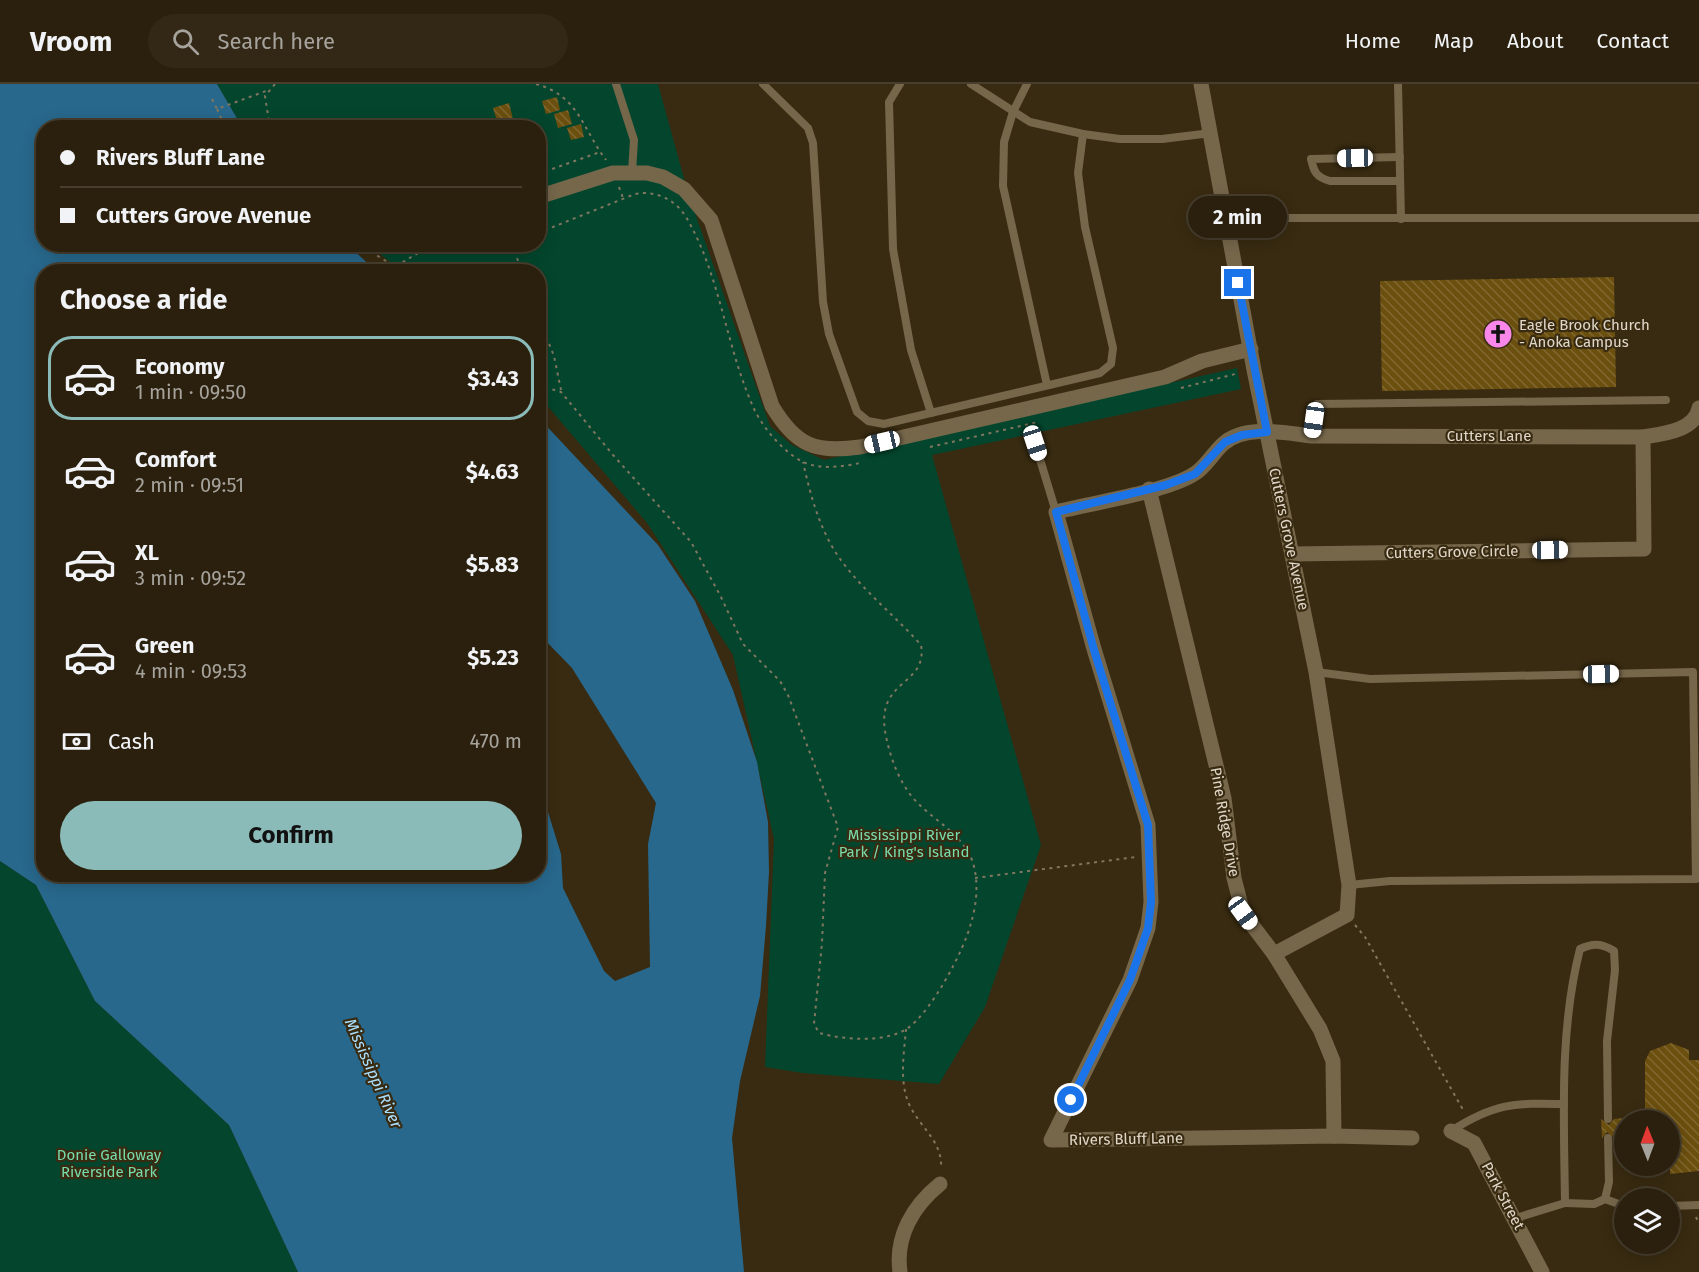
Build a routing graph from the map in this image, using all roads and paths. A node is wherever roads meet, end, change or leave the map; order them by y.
1 (275, 84) edge
2 (536, 84) edge
3 (616, 84) edge
4 (763, 84) edge
5 (900, 84) edge
6 (971, 84) edge
7 (1027, 84) edge
8 (1201, 84) edge
9 (1398, 84) edge
10 (267, 91) junction
11 (212, 99) dead end
12 (217, 109) junction
13 (1013, 112) junction
14 (222, 120) dead end
15 (269, 120) edge
16 (1210, 133) junction
17 (1083, 134) junction
18 (600, 152) junction
19 (1400, 157) junction
20 (546, 171) edge
21 (632, 171) junction
22 (613, 172) junction
23 (1400, 181) junction
24 (546, 194) edge
25 (623, 198) junction
26 (1226, 218) junction
27 (1699, 218) edge
28 (1401, 219) junction
29 (546, 230) edge
30 (372, 252) edge
31 (420, 252) edge
32 (393, 264) edge
33 (399, 264) edge
34 (546, 336) edge
35 (1251, 349) junction
36 (1047, 385) junction
37 (546, 387) edge
38 (561, 392) junction
39 (1666, 400) dead end
40 (1699, 408) edge
41 (931, 413) junction
42 (1267, 432) junction
43 (1312, 436) junction
44 (1643, 437) junction
45 (1035, 443) dead end
46 (1149, 489) junction
47 (1056, 512) junction
48 (1292, 554) junction
49 (1316, 672) junction
50 (1149, 855) junction
51 (975, 878) junction
52 (1349, 885) junction
53 (1347, 915) junction
54 (1274, 954) junction
55 (906, 1029) junction
56 (1564, 1104) junction
57 (1608, 1119) dead end
58 (1451, 1131) junction
59 (1334, 1136) junction
60 (1412, 1138) dead end
61 (1608, 1138) dead end
62 (940, 1184) joint
63 (1605, 1200) junction
64 (1565, 1203) junction
65 (1614, 1203) edge
66 (1699, 1205) edge
67 (1680, 1206) edge
68 (1515, 1218) junction
69 (900, 1272) edge
70 (1542, 1272) edge

1 - 10 path
2 - 18 path
3 - 21 lane
4 - 41 lane
5 - 41 lane
6 - 13 lane
7 - 13 lane
8 - 16 street, Cutters Grove Avenue
9 - 19 lane
10 - 12 path
10 - 15 path
11 - 12 path
12 - 14 path
13 - 17 lane
13 - 36 lane
16 - 17 lane
16 - 26 street, Cutters Grove Avenue
17 - 36 lane
18 - 20 path
18 - 22 path
19 - 23 lane
19 - 23 lane
21 - 22 street
21 - 35 street
22 - 24 street
22 - 25 path
23 - 28 lane
25 - 29 path
25 - 51 path
26 - 28 lane
26 - 35 street, Cutters Grove Avenue
27 - 28 lane
30 - 32 path
31 - 33 path
34 - 38 path
35 - 42 street, Cutters Grove Avenue
36 - 41 lane
37 - 38 path
38 - 55 path
39 - 43 lane
40 - 44 street, Cutters Lane
42 - 43 street, Cutters Lane
42 - 46 street
42 - 48 street, Cutters Grove Avenue
43 - 44 street, Cutters Lane
44 - 48 street, Cutters Grove Circle
45 - 47 lane
46 - 47 street
46 - 54 street, Pine Ridge Drive
47 - 50 street, Rivers Bluff Lane
48 - 49 street, Cutters Grove Avenue
49 - 52 street, Cutters Grove Avenue
49 - 52 lane
50 - 51 path
50 - 59 street, Rivers Bluff Lane
51 - 55 path
52 - 53 street, Cutters Grove Avenue
53 - 54 street
53 - 58 path
54 - 59 street, Pine Ridge Drive
55 - 62 path
56 - 57 lane
56 - 58 lane
56 - 64 lane
58 - 68 street, Park Street
59 - 60 street, Rivers Bluff Lane
61 - 63 lane
62 - 69 street
63 - 64 lane
63 - 65 lane
64 - 68 lane
66 - 67 lane
68 - 70 street, Park Street

